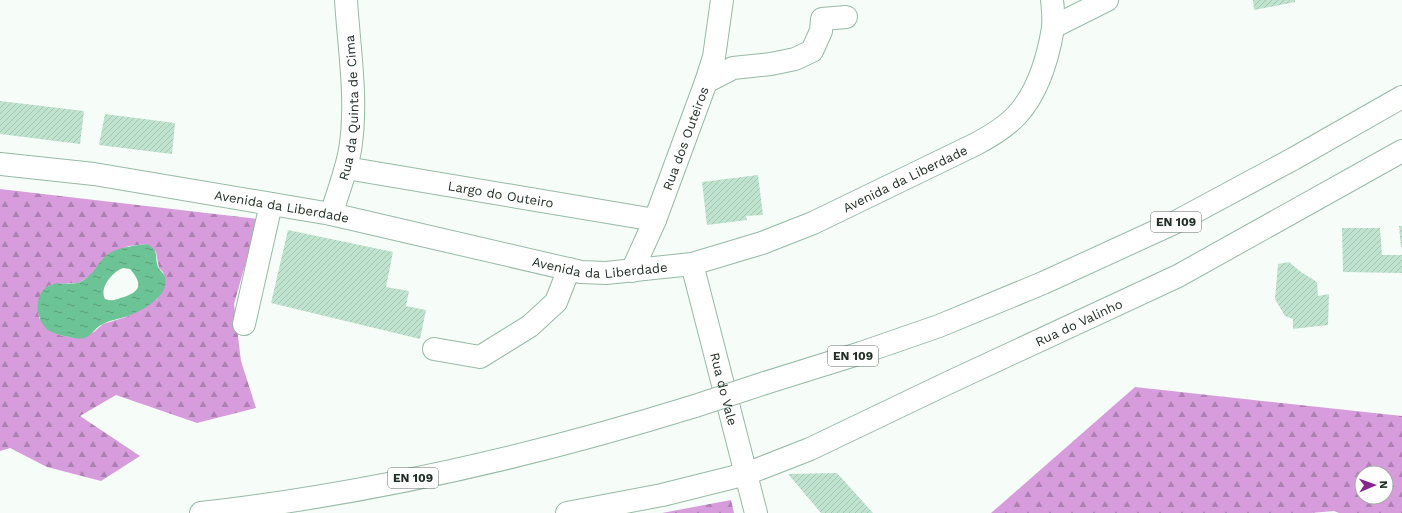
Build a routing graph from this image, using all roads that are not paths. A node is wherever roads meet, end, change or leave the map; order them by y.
1 (346, 0) edge
2 (722, 0) edge
3 (1052, 0) edge
4 (1107, 0) edge
5 (821, 9) edge
6 (846, 17) dead end
7 (1053, 27) junction
8 (706, 82) junction
9 (1402, 96) edge
10 (1402, 151) edge
11 (0, 164) edge
12 (346, 168) junction
13 (271, 204) junction
14 (331, 214) junction
15 (655, 220) junction
16 (692, 264) junction
17 (570, 269) junction
18 (632, 271) junction
19 (244, 324) dead end
20 (434, 349) dead end
21 (746, 474) junction
22 (201, 513) edge
23 (567, 513) edge
24 (756, 513) edge

1 - 12 street, Rua da Quinta de Cima
2 - 8 street, Rua dos Outeiros
3 - 7 street, Avenida da Liberdade
4 - 7 street
5 - 6 street
5 - 8 street
7 - 16 street, Avenida da Liberdade
8 - 15 street, Rua dos Outeiros
9 - 22 street, EN 109, bridge
10 - 21 street, Rua do Valinho
11 - 13 street, Avenida da Liberdade
12 - 14 street, Rua da Quinta de Cima
12 - 15 street, Largo do Outeiro
13 - 14 street, Avenida da Liberdade
13 - 19 street
14 - 17 street, Avenida da Liberdade
15 - 18 street, Rua dos Outeiros
16 - 18 street, Avenida da Liberdade
16 - 21 street, Rua do Vale
17 - 18 street, Avenida da Liberdade
17 - 20 street
21 - 23 street, Rua do Valinho
21 - 24 street, Rua do Vale

